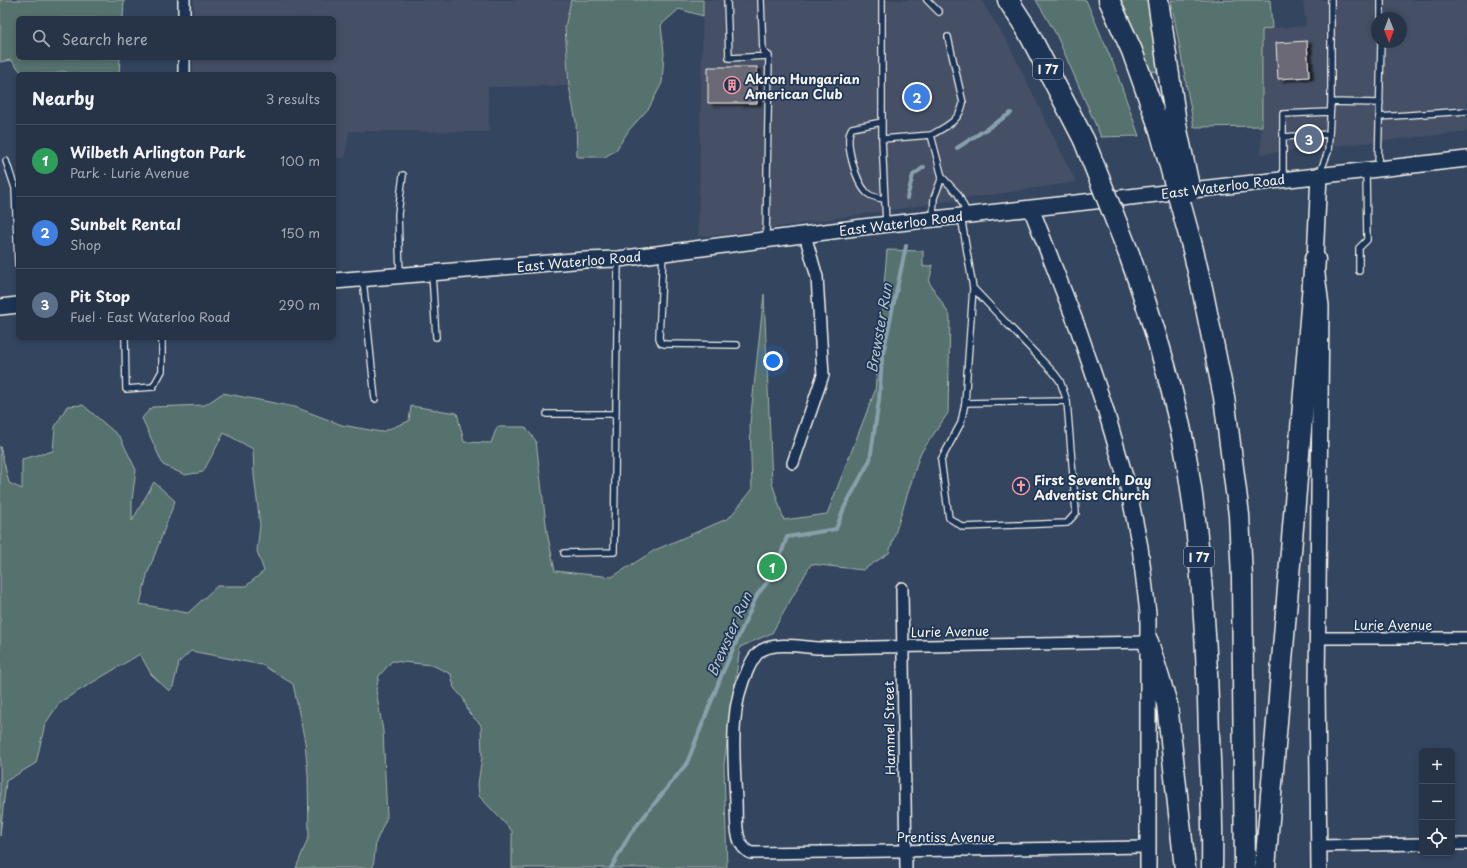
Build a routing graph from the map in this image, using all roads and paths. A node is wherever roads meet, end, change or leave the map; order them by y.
1 (184, 0) edge
2 (727, 0) edge
3 (761, 0) edge
4 (882, 0) edge
5 (927, 0) edge
6 (1008, 0) edge
7 (1109, 0) edge
8 (1158, 0) edge
9 (1331, 0) edge
10 (1381, 0) edge
11 (939, 12) dead end
12 (1381, 12) edge
13 (184, 16) edge
14 (948, 37) dead end
15 (1381, 48) edge
16 (769, 56) junction
17 (184, 60) edge
18 (184, 72) edge
19 (1331, 102) junction
20 (1380, 102) junction
21 (1467, 111) edge
22 (1329, 112) junction
23 (1379, 117) junction
24 (882, 122) junction
25 (1169, 130) junction
26 (1328, 134) junction
27 (931, 135) junction
28 (1316, 135) dead end
29 (1297, 136) dead end
30 (1283, 137) junction
31 (882, 139) junction
32 (1467, 159) edge
33 (6, 161) dead end
34 (1372, 169) junction
35 (403, 175) dead end
36 (1319, 175) junction
37 (942, 177) junction
38 (1283, 179) junction
39 (884, 199) junction
40 (1030, 208) junction
41 (16, 214) edge
42 (964, 215) junction
43 (934, 219) junction
44 (886, 224) junction
45 (805, 235) junction
46 (766, 240) junction
47 (663, 253) junction
48 (618, 259) junction
49 (1316, 259) junction
50 (1359, 271) dead end
51 (432, 273) junction
52 (400, 276) junction
53 (363, 279) junction
54 (336, 281) edge
55 (972, 288) junction
56 (16, 305) edge
57 (0, 307) edge
58 (436, 337) dead end
59 (125, 340) edge
60 (162, 340) edge
61 (737, 345) dead end
62 (375, 399) dead end
63 (1067, 401) junction
64 (965, 403) junction
65 (547, 414) dead end
66 (616, 414) junction
67 (793, 463) dead end
68 (564, 553) dead end
69 (902, 588) dead end
70 (1319, 638) junction
71 (1467, 638) edge
72 (1148, 642) junction
73 (902, 645) junction
74 (1419, 844) edge
75 (1455, 844) edge
76 (1467, 844) edge
77 (1319, 846) junction
78 (1147, 847) junction
79 (906, 850) junction
80 (746, 851) joint
81 (906, 868) edge
82 (1148, 868) edge
83 (1185, 868) edge
84 (1212, 868) edge
85 (1245, 868) edge
86 (1265, 868) edge
87 (1319, 868) edge

1 - 13 street
2 - 16 lane
3 - 16 lane
4 - 24 lane
5 - 11 lane
6 - 84 highway, I 77, bridge
7 - 25 highway
8 - 25 highway
9 - 19 lane
10 - 12 lane
14 - 27 lane
15 - 20 lane
16 - 46 lane
17 - 18 street
19 - 20 lane
19 - 22 lane
20 - 23 lane
21 - 23 lane
22 - 26 lane
22 - 30 lane
23 - 34 lane
24 - 31 lane
24 - 39 lane
25 - 85 highway, bridge
26 - 28 lane
26 - 36 lane
27 - 31 lane
27 - 37 lane
29 - 30 lane
30 - 38 lane
31 - 39 lane
32 - 34 main road, East Waterloo Road
33 - 41 lane
34 - 36 main road, East Waterloo Road
34 - 50 lane
35 - 52 lane
36 - 38 main road, East Waterloo Road
36 - 49 main road
37 - 42 lane
37 - 43 lane
38 - 40 main road, East Waterloo Road
39 - 44 lane
40 - 42 main road, East Waterloo Road
40 - 72 main road
42 - 43 main road, East Waterloo Road
42 - 55 lane
43 - 44 main road, East Waterloo Road
44 - 45 main road, East Waterloo Road
45 - 46 main road, East Waterloo Road
45 - 67 street
46 - 47 main road, East Waterloo Road
47 - 48 main road, East Waterloo Road
47 - 61 lane
48 - 51 main road, East Waterloo Road
48 - 66 lane
49 - 70 main road
49 - 86 highway
51 - 52 main road, East Waterloo Road
51 - 58 lane
52 - 53 main road, East Waterloo Road
53 - 54 main road, East Waterloo Road
53 - 62 lane
55 - 63 lane
55 - 64 lane
56 - 57 main road
59 - 60 lane
63 - 64 lane
63 - 64 lane
65 - 66 lane
66 - 68 lane
69 - 73 street, Hammel Street
70 - 71 street, Lurie Avenue
70 - 77 main road
72 - 73 street, Lurie Avenue
72 - 78 main road
72 - 83 highway
73 - 79 street, Hammel Street
73 - 80 street, Lurie Avenue
74 - 77 street
75 - 76 street
77 - 87 main road
78 - 79 street, Prentiss Avenue
78 - 82 main road
79 - 80 street, Prentiss Avenue
79 - 81 street, Hammel Street

